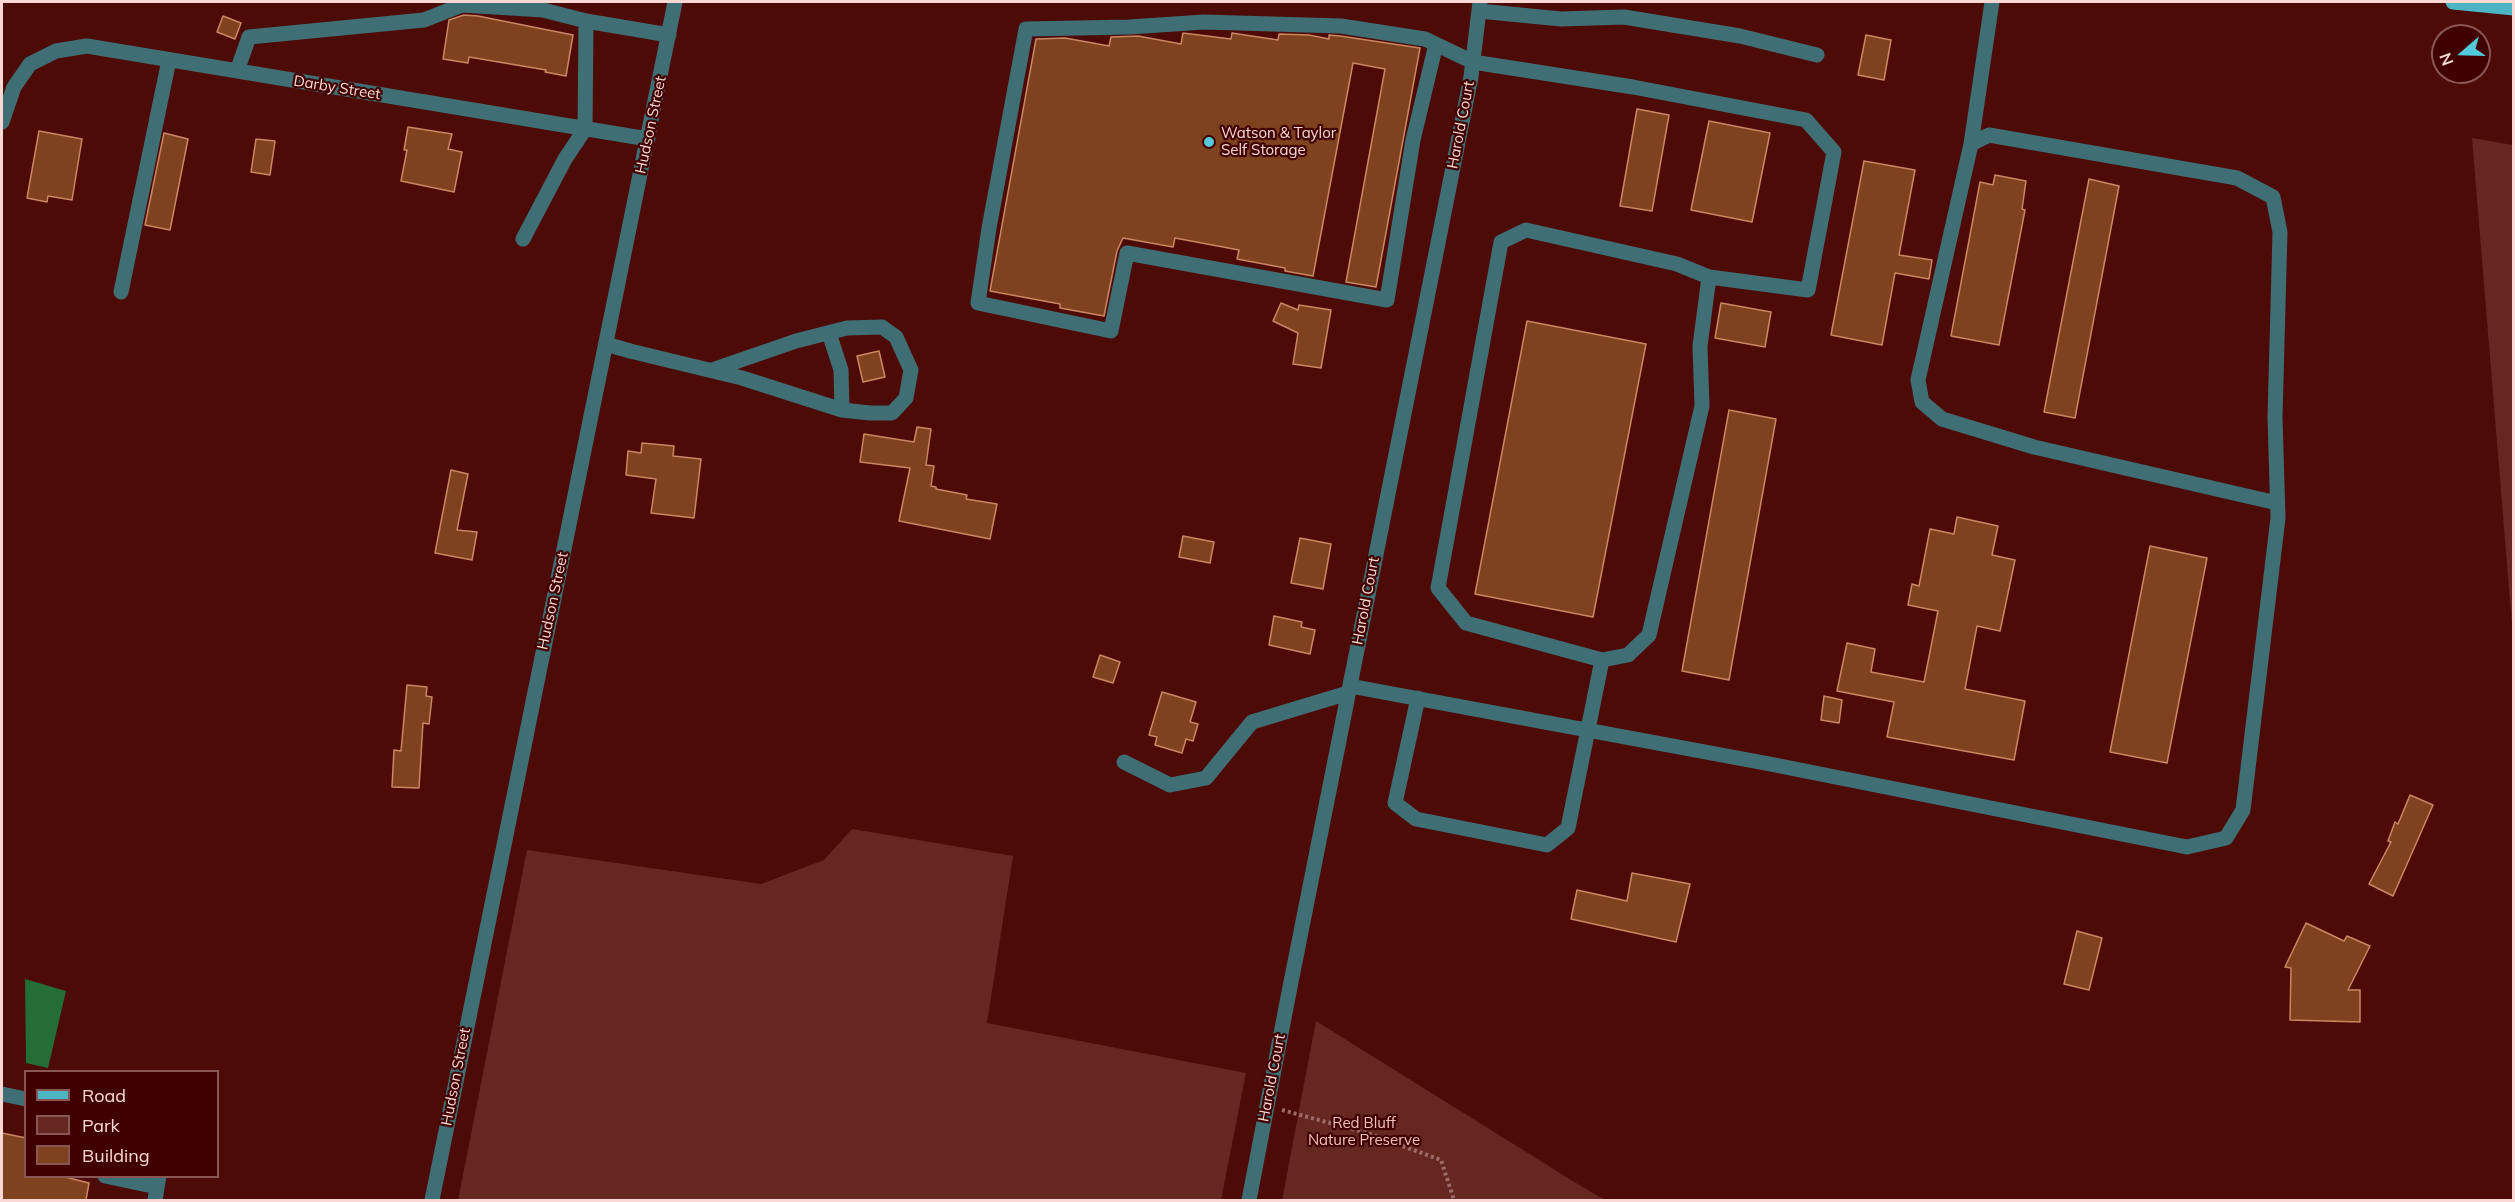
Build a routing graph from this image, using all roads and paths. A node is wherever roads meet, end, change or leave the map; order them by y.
1 (675, 2) edge
2 (1992, 2) edge
3 (2453, 2) edge
4 (1479, 6) edge
5 (2514, 8) edge
6 (586, 21) junction
7 (669, 35) junction
8 (1436, 44) junction
9 (1817, 55) dead end
10 (169, 60) junction
11 (1473, 62) junction
12 (237, 71) junction
13 (2, 122) edge
14 (585, 129) junction
15 (648, 139) junction
16 (1971, 144) junction
17 (523, 239) dead end
18 (1709, 277) junction
19 (121, 292) dead end
20 (829, 333) junction
21 (606, 344) junction
22 (712, 370) junction
23 (842, 410) junction
24 (2277, 503) junction
25 (1602, 660) junction
26 (1349, 690) junction
27 (1418, 699) junction
28 (1588, 730) junction
29 (1124, 762) dead end
30 (2, 1094) edge
31 (24, 1099) edge
32 (1267, 1106) junction
33 (114, 1178) edge
34 (157, 1188) edge
35 (432, 1200) edge
36 (1249, 1200) edge
37 (1454, 1200) edge

1 - 7 street, Hudson Street
2 - 16 street
3 - 5 main road
4 - 9 street
4 - 11 street, Harold Court
6 - 7 street
6 - 12 street
6 - 14 street
7 - 15 street, Hudson Street
8 - 8 street
8 - 11 street
10 - 12 street, Darby Street
10 - 13 street, Darby Street
10 - 19 street
11 - 18 street
11 - 26 street, Harold Court
12 - 14 street, Darby Street
14 - 15 street, Darby Street
14 - 17 street
15 - 21 street, Hudson Street
16 - 24 street
16 - 24 street
18 - 25 street
18 - 25 street
20 - 22 street
20 - 23 street
20 - 23 street
21 - 22 street
21 - 35 street, Hudson Street
22 - 23 street
24 - 28 street
25 - 28 street
26 - 27 street
26 - 29 street
26 - 32 street, Harold Court
27 - 28 street
27 - 28 street
30 - 31 street
32 - 36 street, Harold Court
32 - 37 path
33 - 34 street

